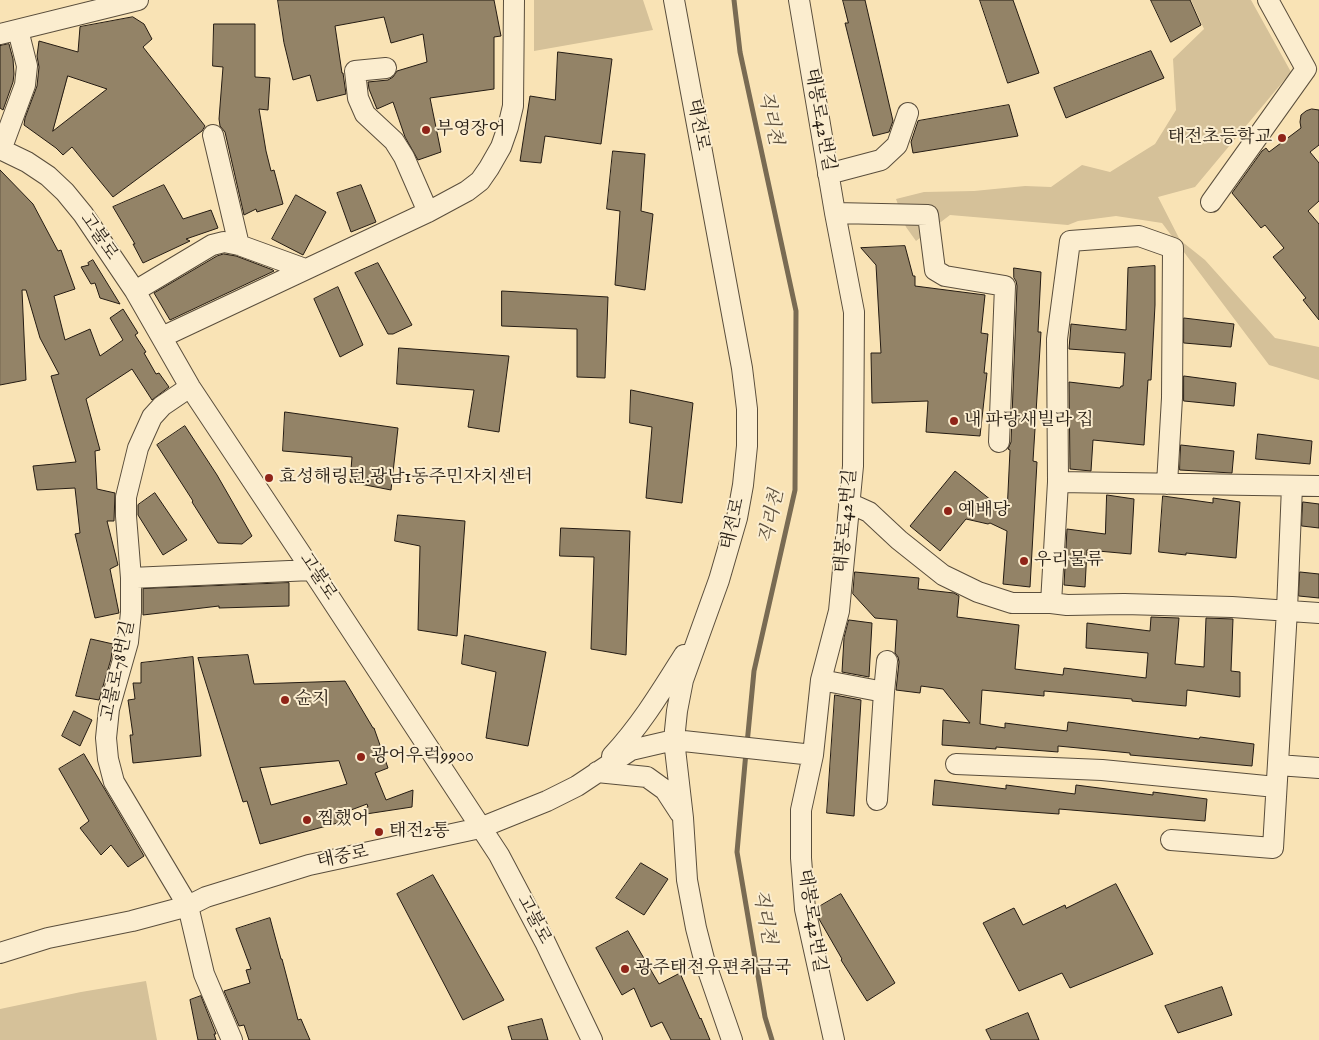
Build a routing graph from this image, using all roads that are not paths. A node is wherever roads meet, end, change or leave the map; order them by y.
1 (138, 0) edge
2 (514, 0) edge
3 (674, 0) edge
4 (799, 0) edge
5 (1268, 0) edge
6 (80, 7) edge
7 (9, 32) edge
8 (386, 68) dead end
9 (908, 113) dead end
10 (212, 135) dead end
11 (1, 149) edge
12 (828, 174) junction
13 (1211, 202) dead end
14 (428, 212) junction
15 (834, 213) junction
16 (239, 245) junction
17 (305, 269) junction
18 (135, 291) junction
19 (162, 337) junction
20 (190, 387) junction
21 (999, 442) dead end
22 (1058, 482) junction
23 (1167, 484) junction
24 (1292, 486) junction
25 (1319, 486) edge
26 (849, 503) junction
27 (312, 570) junction
28 (131, 578) junction
29 (1051, 603) junction
30 (1287, 610) junction
31 (1319, 613) edge
32 (702, 626) junction
33 (887, 661) dead end
34 (821, 680) junction
35 (884, 692) junction
36 (674, 740) junction
37 (813, 755) junction
38 (956, 764) dead end
39 (1278, 765) junction
40 (1319, 768) edge
41 (596, 772) junction
42 (1276, 787) junction
43 (877, 800) dead end
44 (683, 818) junction
45 (480, 828) junction
46 (1171, 840) dead end
47 (188, 906) junction
48 (0, 953) edge
49 (232, 1040) edge
50 (592, 1040) edge
51 (732, 1040) edge
52 (834, 1040) edge

1 - 6 street
2 - 14 street
3 - 32 street, 태전로
4 - 12 street, 태봉로42번길
5 - 13 street
6 - 7 street
7 - 11 street
8 - 14 street
9 - 12 street
10 - 16 street
11 - 18 street, 고불로
12 - 15 street, 태봉로42번길
14 - 17 street
15 - 21 street
15 - 26 street, 태봉로42번길
16 - 17 street
16 - 18 street
17 - 19 street
18 - 19 street, 고불로
19 - 20 street, 고불로
20 - 27 street, 고불로
20 - 28 street, 고불로78번길
22 - 23 street
22 - 23 street
22 - 29 street
23 - 24 street
24 - 25 street
24 - 30 street
26 - 29 street
26 - 34 street, 태봉로42번길
27 - 28 street
27 - 45 street, 고불로
28 - 47 street, 고불로78번길
29 - 30 street
30 - 31 street
30 - 39 street
32 - 36 street, 태전로
32 - 41 street
33 - 35 street
34 - 35 street
34 - 37 street, 태봉로42번길
35 - 43 street
36 - 37 street, 태중로
36 - 41 street, 태중로
36 - 44 street, 태전로
37 - 52 street, 태봉로42번길
38 - 42 street
39 - 40 street
39 - 42 street
41 - 44 street
41 - 45 street, 태중로
42 - 46 street
44 - 51 street, 태전로
45 - 47 street, 태중로
45 - 50 street, 고불로
47 - 48 street, 태중로
47 - 49 street, 고불로78번길

